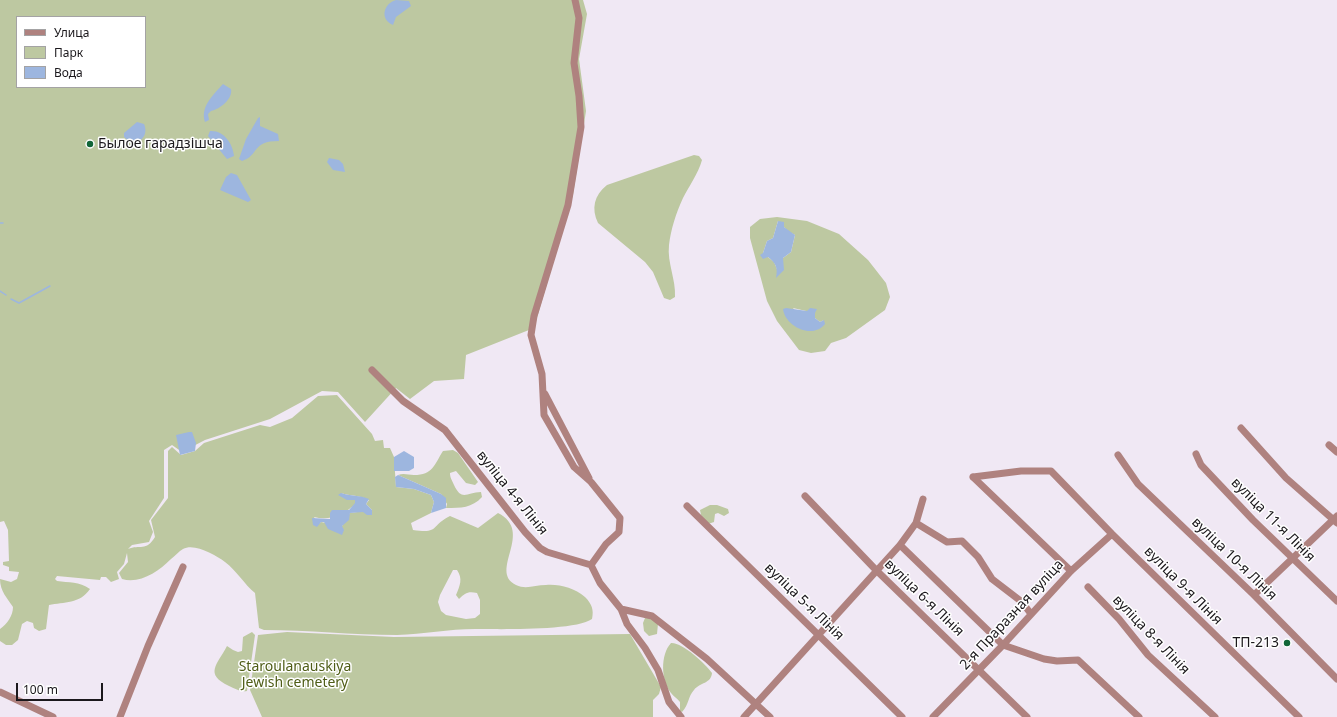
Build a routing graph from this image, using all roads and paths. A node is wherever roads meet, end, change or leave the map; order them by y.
1 (574, 0) edge
2 (372, 370) dead end
3 (1241, 428) dead end
4 (1329, 445) dead end
5 (1337, 452) edge
6 (1196, 454) dead end
7 (1118, 455) dead end
8 (805, 496) dead end
9 (924, 499) dead end
10 (687, 506) dead end
11 (1336, 519) edge
12 (916, 523) junction
13 (1112, 534) junction
14 (900, 545) junction
15 (1293, 557) junction
16 (591, 565) junction
17 (183, 567) dead end
18 (876, 570) junction
19 (1071, 571) junction
20 (1088, 587) dead end
21 (1254, 595) junction
22 (1337, 601) edge
23 (622, 609) junction
24 (1031, 614) junction
25 (819, 635) junction
26 (1003, 645) junction
27 (979, 669) junction
28 (1337, 679) edge
29 (0, 692) edge
30 (755, 703) junction
31 (53, 717) edge
32 (120, 717) edge
33 (681, 717) edge
34 (744, 717) edge
35 (770, 717) edge
36 (902, 717) edge
37 (933, 717) edge
38 (1027, 717) edge
39 (1139, 717) edge
40 (1215, 717) edge
41 (1299, 717) edge

1 - 16 street
2 - 16 street, вуліца 4-я Лінія
3 - 11 street
4 - 5 street
6 - 15 street, вуліца 11-я Лінія
7 - 21 street, вуліца 10-я Лінія
8 - 18 street, вуліца 6-я Лінія
9 - 12 street
10 - 25 street, вуліца 5-я Лінія
11 - 15 street
12 - 14 street
12 - 24 street
13 - 19 street, 2-я Праразная вуліца
13 - 19 street, вуліца 9-я Лінія
13 - 41 street, вуліца 9-я Лінія
14 - 18 street
14 - 26 street
15 - 21 street
15 - 22 street, вуліца 11-я Лінія
16 - 23 street
17 - 32 street
18 - 25 street
18 - 27 street, вуліца 6-я Лінія
19 - 24 street, 2-я Праразная вуліца
20 - 40 street, вуліца 8-я Лінія
21 - 28 street, вуліца 10-я Лінія
23 - 30 street
23 - 33 street
24 - 26 street, 2-я Праразная вуліца
25 - 30 street
25 - 36 street, вуліца 5-я Лінія
26 - 27 street, 2-я Праразная вуліца
26 - 39 street
27 - 37 street, 2-я Праразная вуліца
27 - 38 street, вуліца 6-я Лінія
29 - 31 street
30 - 34 street
30 - 35 street

